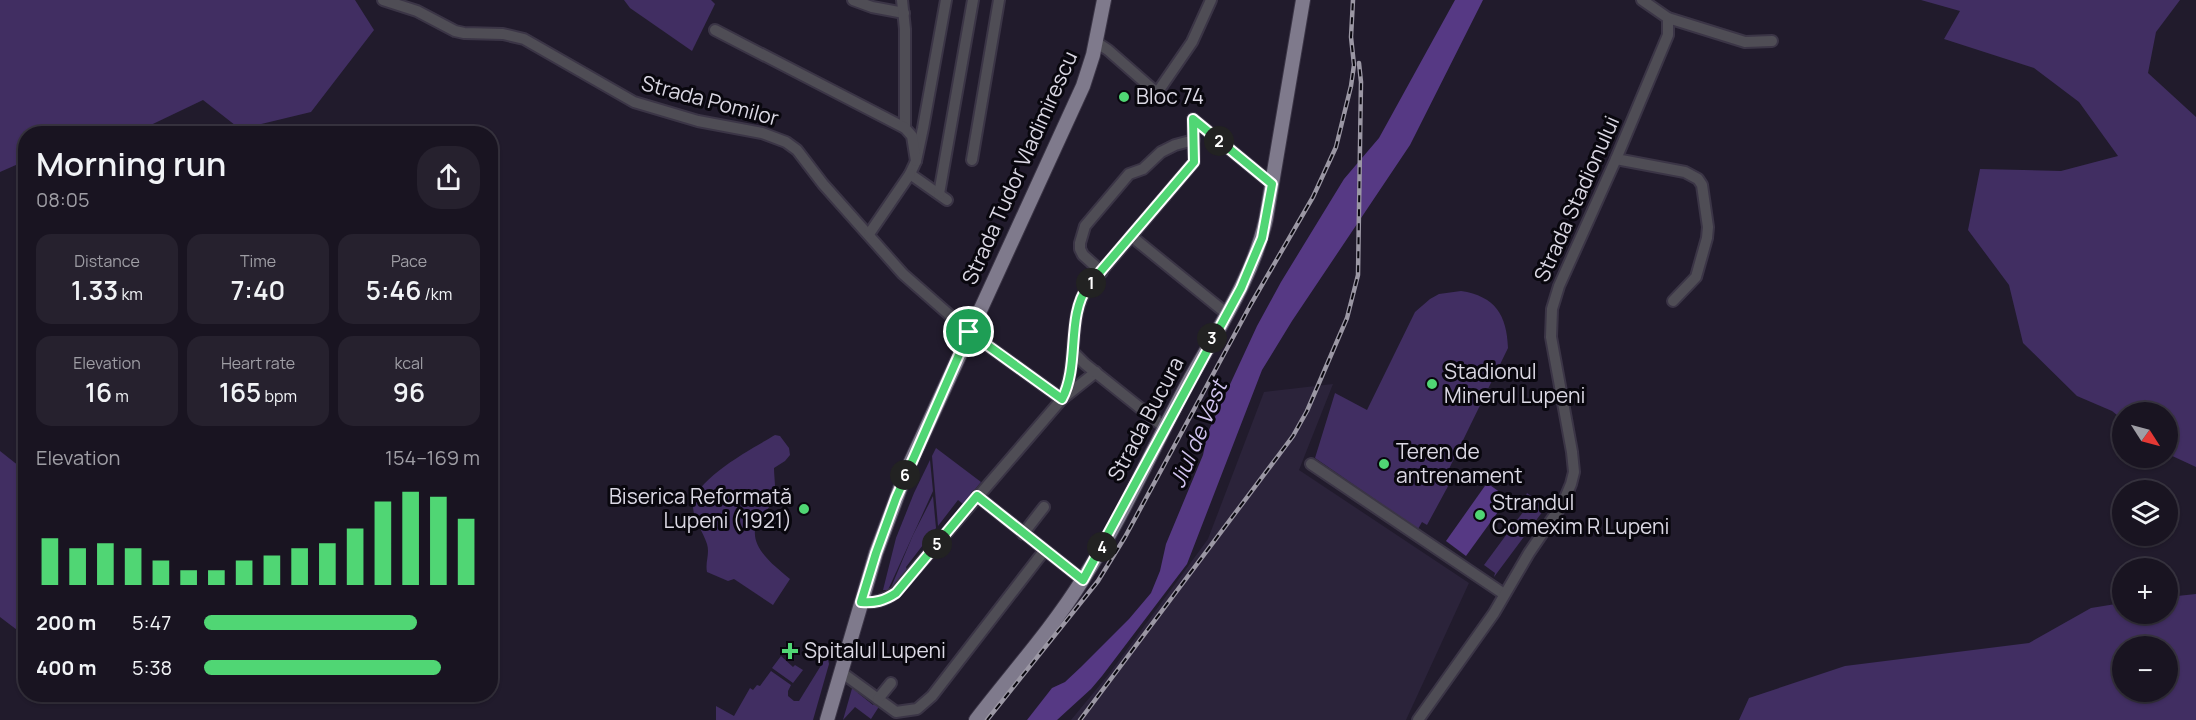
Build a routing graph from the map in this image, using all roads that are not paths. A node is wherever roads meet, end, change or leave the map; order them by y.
1 (383, 0) edge
2 (853, 0) edge
3 (902, 0) edge
4 (946, 0) edge
5 (973, 0) edge
6 (999, 0) edge
7 (1104, 0) edge
8 (1211, 0) edge
9 (1303, 0) edge
10 (1642, 0) edge
11 (904, 13) junction
12 (1668, 18) junction
13 (715, 30) dead end
14 (1772, 41) dead end
15 (1096, 42) junction
16 (905, 128) junction
17 (1194, 141) junction
18 (1616, 159) junction
19 (972, 160) dead end
20 (916, 161) junction
21 (910, 174) junction
22 (1272, 184) junction
23 (869, 234) junction
24 (1131, 236) junction
25 (1102, 272) junction
26 (1673, 301) dead end
27 (1226, 313) junction
28 (969, 332) junction
29 (1073, 352) junction
30 (1096, 372) junction
31 (1062, 399) junction
32 (1164, 427) junction
33 (1311, 464) dead end
34 (977, 496) junction
35 (1044, 507) dead end
36 (1023, 534) junction
37 (1044, 551) junction
38 (1083, 580) junction
39 (1504, 594) junction
40 (861, 602) junction
41 (841, 672) junction
42 (891, 683) dead end
43 (878, 699) junction
44 (827, 720) edge
45 (976, 720) edge
46 (1418, 720) edge

1 - 23 street, Strada Pomilor
2 - 11 street
3 - 11 street
4 - 20 street
5 - 21 street
6 - 19 street
7 - 15 main road, Strada Tudor Vladimirescu
8 - 15 street
9 - 22 main road, Strada Bucura
10 - 12 street
11 - 16 street
12 - 14 street
12 - 18 street, Strada Stadionului
13 - 16 street
15 - 28 main road, Strada Tudor Vladimirescu
16 - 20 street
17 - 22 street
17 - 24 street
17 - 25 street
18 - 26 street
18 - 39 street, Strada Stadionului
20 - 21 street
21 - 23 street
22 - 27 main road, Strada Bucura
23 - 28 street, Strada Pomilor
24 - 25 street
24 - 27 street
25 - 29 street
27 - 32 main road, Strada Bucura
28 - 31 street, Strada Pomilor
28 - 40 main road, Strada Tudor Vladimirescu
29 - 30 street
29 - 31 street
30 - 31 street
30 - 32 street
31 - 34 street
32 - 38 main road, Strada Bucura
33 - 39 street
34 - 36 street
34 - 40 street
35 - 36 street
36 - 37 street
37 - 38 street
37 - 43 street
38 - 45 main road, Strada Bucura
39 - 46 street, Strada Stadionului
40 - 41 main road, Strada Tudor Vladimirescu
41 - 43 street
41 - 44 main road, Strada Tudor Vladimirescu
42 - 43 street

